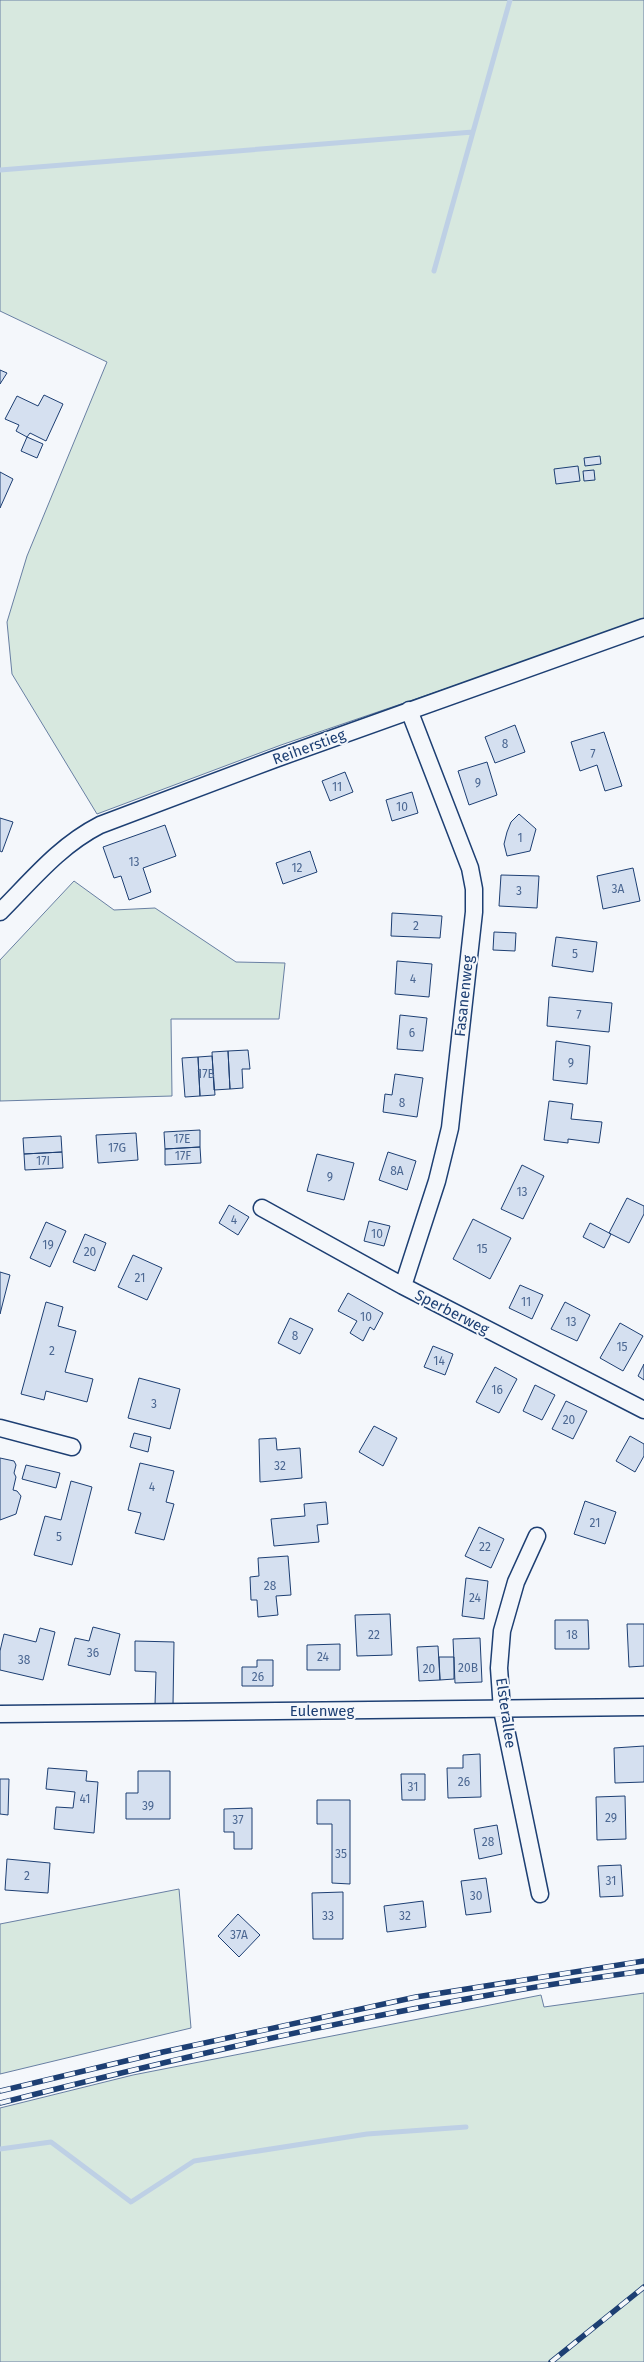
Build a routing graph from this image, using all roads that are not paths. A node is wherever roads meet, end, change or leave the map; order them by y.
1 (644, 627) edge
2 (409, 710) junction
3 (0, 912) edge
4 (262, 1208) dead end
5 (403, 1286) junction
6 (644, 1410) edge
7 (0, 1428) edge
8 (72, 1447) dead end
9 (537, 1536) dead end
10 (644, 1707) edge
11 (502, 1710) junction
12 (0, 1714) edge
13 (540, 1894) dead end

1 - 2 street, Reiherstieg
2 - 3 street, Reiherstieg
2 - 5 street, Fasanenweg
4 - 5 street, Sperberweg
5 - 6 street, Sperberweg
7 - 8 street
9 - 11 street, Elsterallee
10 - 11 street, Eulenweg
11 - 12 street, Eulenweg
11 - 13 street, Elsterallee

